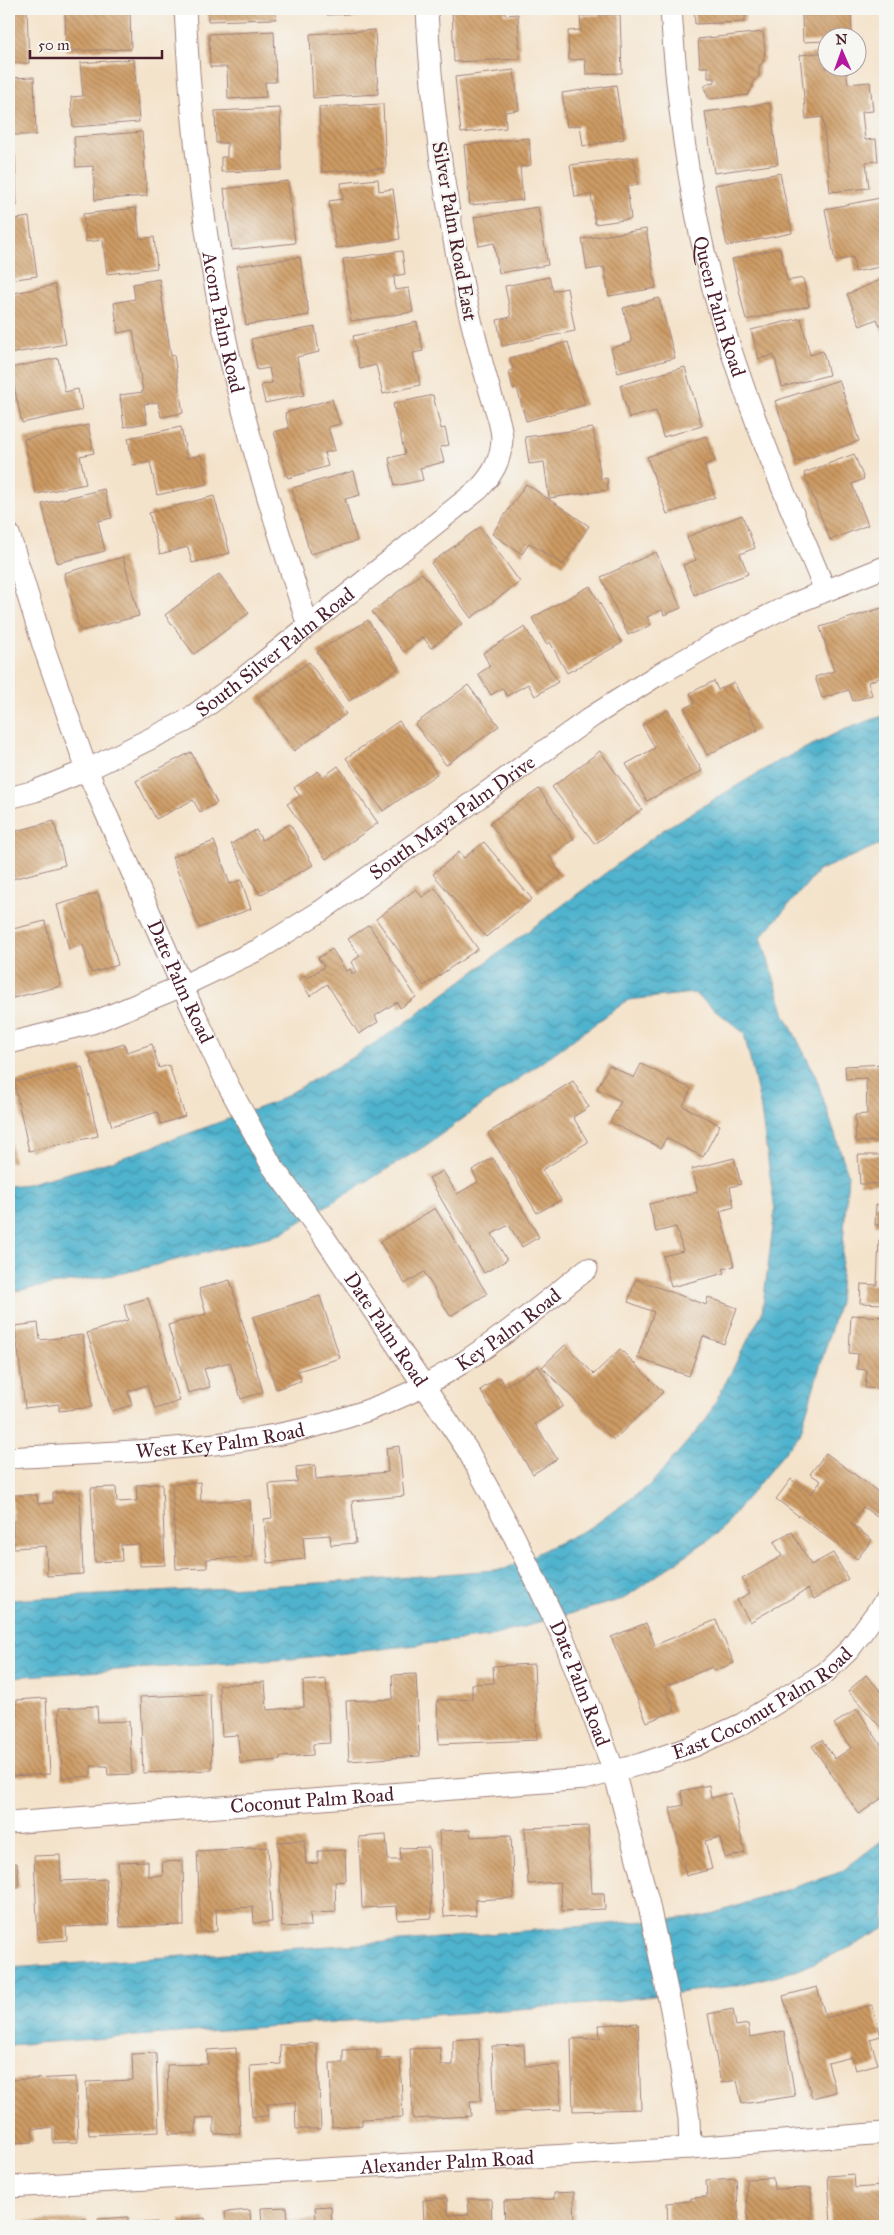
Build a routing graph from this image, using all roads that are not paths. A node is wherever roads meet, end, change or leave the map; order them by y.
1 (185, 9) edge
2 (427, 9) edge
3 (671, 9) edge
4 (501, 450) joint
5 (9, 534) edge
6 (885, 567) edge
7 (825, 590) junction
8 (308, 626) junction
9 (87, 770) junction
10 (9, 798) edge
11 (182, 986) junction
12 (9, 1043) edge
13 (587, 1269) dead end
14 (425, 1385) junction
15 (9, 1458) edge
16 (885, 1601) edge
17 (614, 1771) junction
18 (9, 1823) edge
19 (885, 2133) edge
20 (690, 2148) junction
21 (9, 2187) edge

1 - 8 street, Acorn Palm Road
2 - 4 street, Silver Palm Road East
3 - 7 street, Queen Palm Road
4 - 8 street, South Silver Palm Road
5 - 9 street, Date Palm Road
6 - 7 street, South Maya Palm Drive
7 - 11 street, South Maya Palm Drive
8 - 9 street, South Silver Palm Road
9 - 10 street, South Silver Palm Road
9 - 11 street, Date Palm Road
11 - 12 street, South Maya Palm Drive
11 - 14 street, Date Palm Road
13 - 14 street, Key Palm Road
14 - 15 street, West Key Palm Road
14 - 17 street, Date Palm Road
16 - 17 street, East Coconut Palm Road
17 - 18 street, Coconut Palm Road
17 - 20 street, Date Palm Road
19 - 20 street, Alexander Palm Road
20 - 21 street, Alexander Palm Road

